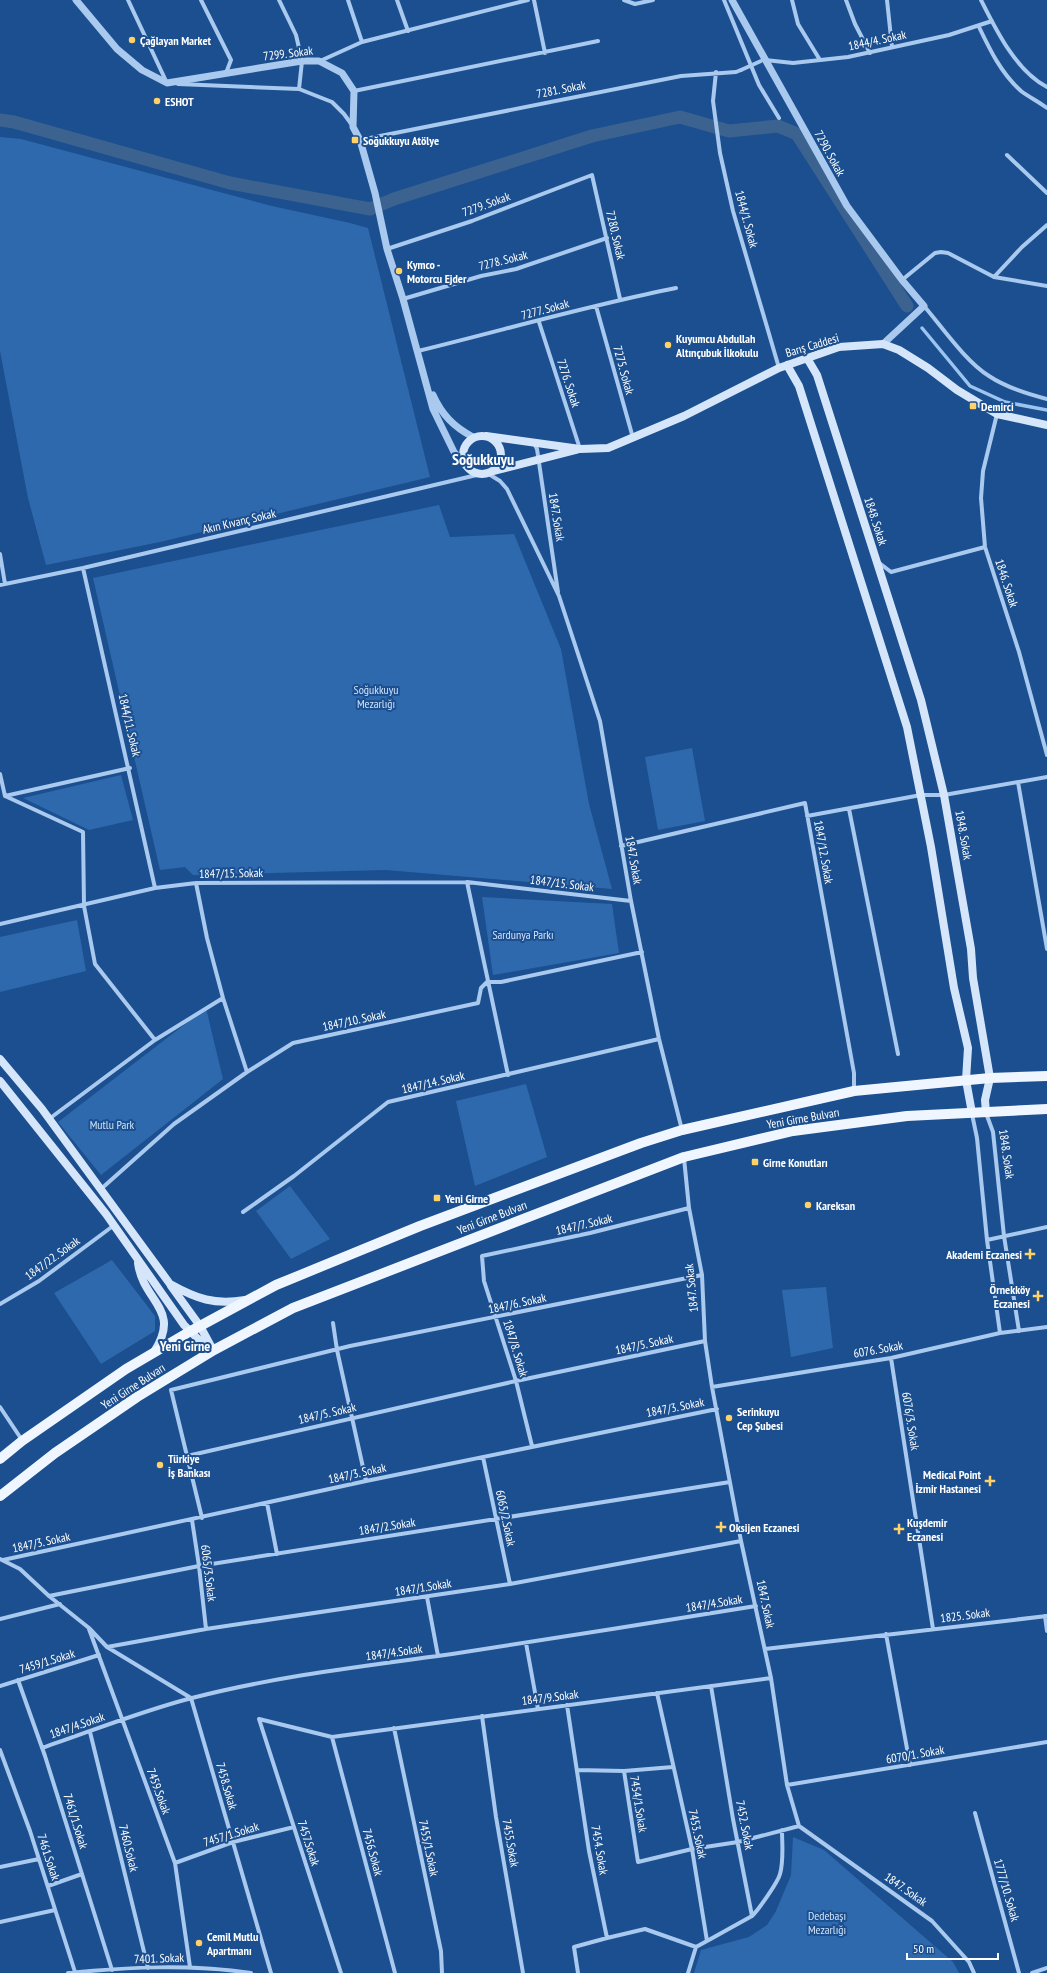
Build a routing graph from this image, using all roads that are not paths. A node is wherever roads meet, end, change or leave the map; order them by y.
1 (76, 0) edge
2 (128, 0) edge
3 (201, 0) edge
4 (279, 0) edge
5 (348, 0) edge
6 (397, 0) edge
7 (528, 0) edge
8 (534, 0) edge
9 (624, 0) edge
10 (653, 0) edge
11 (724, 0) edge
12 (732, 0) edge
13 (792, 0) edge
14 (846, 0) edge
15 (887, 0) edge
16 (981, 0) edge
17 (992, 21) junction
18 (979, 27) junction
19 (408, 31) junction
20 (598, 41) dead end
21 (362, 42) junction
22 (892, 48) junction
23 (544, 53) junction
24 (870, 53) junction
25 (302, 60) junction
26 (763, 60) junction
27 (820, 60) junction
28 (319, 61) junction
29 (226, 72) junction
30 (716, 72) junction
31 (168, 83) junction
32 (1047, 87) edge
33 (299, 89) junction
34 (354, 91) junction
35 (1047, 108) edge
36 (779, 118) dead end
37 (353, 127) junction
38 (360, 140) junction
39 (1007, 155) dead end
40 (592, 175) joint
41 (1047, 192) edge
42 (1047, 225) edge
43 (607, 238) junction
44 (387, 249) junction
45 (994, 277) junction
46 (902, 280) junction
47 (1047, 286) edge
48 (676, 288) dead end
49 (403, 299) junction
50 (620, 299) junction
51 (596, 306) junction
52 (924, 306) junction
53 (539, 322) junction
54 (883, 344) junction
55 (418, 351) junction
56 (807, 358) junction
57 (783, 367) junction
58 (426, 378) junction
59 (1047, 399) edge
60 (997, 414) junction
61 (1047, 425) edge
62 (486, 436) junction
63 (473, 437) junction
64 (633, 439) junction
65 (534, 443) junction
66 (580, 449) junction
67 (537, 460) junction
68 (466, 466) junction
69 (487, 473) junction
70 (985, 547) junction
71 (0, 554) edge
72 (876, 560) junction
73 (83, 568) junction
74 (5, 584) junction
75 (0, 585) edge
76 (559, 596) junction
77 (1047, 756) edge
78 (130, 768) junction
79 (0, 774) edge
80 (1047, 777) edge
81 (1018, 782) junction
82 (921, 795) junction
83 (944, 795) junction
84 (5, 796) junction
85 (849, 808) junction
86 (807, 816) junction
87 (621, 846) junction
88 (467, 882) junction
89 (196, 883) junction
90 (155, 888) junction
91 (631, 901) junction
92 (84, 906) junction
93 (0, 924) edge
94 (1047, 950) edge
95 (642, 952) junction
96 (487, 982) junction
97 (223, 998) junction
98 (659, 1039) junction
99 (155, 1040) junction
100 (898, 1054) dead end
101 (0, 1059) edge
102 (247, 1072) junction
103 (508, 1074) junction
104 (1047, 1076) edge
105 (990, 1078) junction
106 (966, 1080) junction
107 (0, 1081) edge
108 (854, 1091) junction
109 (1047, 1109) edge
110 (986, 1112) junction
111 (972, 1113) junction
112 (49, 1119) junction
113 (682, 1130) junction
114 (684, 1157) junction
115 (101, 1189) junction
116 (689, 1208) junction
117 (243, 1212) dead end
118 (114, 1226) junction
119 (1047, 1227) edge
120 (1004, 1236) junction
121 (987, 1240) junction
122 (482, 1256) joint
123 (138, 1262) junction
124 (702, 1275) junction
125 (170, 1284) junction
126 (252, 1299) junction
127 (0, 1304) edge
128 (496, 1318) junction
129 (333, 1323) dead end
130 (200, 1326) junction
131 (1047, 1327) edge
132 (1019, 1331) junction
133 (189, 1332) junction
134 (1000, 1333) junction
135 (705, 1341) junction
136 (214, 1350) junction
137 (337, 1350) junction
138 (153, 1353) junction
139 (891, 1358) junction
140 (516, 1381) junction
141 (712, 1387) junction
142 (0, 1406) edge
143 (717, 1409) junction
144 (353, 1418) junction
145 (22, 1441) junction
146 (532, 1446) junction
147 (187, 1456) junction
148 (483, 1457) junction
149 (0, 1459) edge
150 (366, 1481) junction
151 (730, 1482) junction
152 (0, 1496) edge
153 (267, 1503) junction
154 (202, 1518) junction
155 (495, 1518) junction
156 (192, 1520) junction
157 (741, 1541) junction
158 (277, 1554) junction
159 (2, 1559) edge
160 (199, 1566) junction
161 (510, 1584) junction
162 (49, 1596) junction
163 (427, 1597) junction
164 (60, 1604) junction
165 (756, 1606) junction
166 (1046, 1616) edge
167 (0, 1619) edge
168 (89, 1628) junction
169 (206, 1629) junction
170 (933, 1629) junction
171 (1047, 1631) edge
172 (886, 1634) junction
173 (526, 1643) junction
174 (108, 1647) junction
175 (765, 1649) junction
176 (99, 1655) junction
177 (438, 1656) junction
178 (771, 1678) junction
179 (18, 1680) junction
180 (0, 1686) edge
181 (710, 1686) junction
182 (656, 1693) junction
183 (191, 1698) junction
184 (567, 1705) junction
185 (538, 1709) junction
186 (482, 1716) junction
187 (123, 1719) junction
188 (394, 1728) junction
189 (90, 1732) junction
190 (332, 1737) junction
191 (1047, 1742) edge
192 (42, 1748) junction
193 (0, 1750) edge
194 (910, 1765) junction
195 (673, 1767) junction
196 (576, 1770) junction
197 (624, 1771) junction
198 (787, 1786) junction
199 (975, 1813) dead end
200 (799, 1826) junction
201 (294, 1827) junction
202 (782, 1830) junction
203 (233, 1842) junction
204 (738, 1842) junction
205 (692, 1849) junction
206 (39, 1859) junction
207 (174, 1863) junction
208 (0, 1868) edge
209 (82, 1874) junction
210 (48, 1886) junction
211 (56, 1910) junction
212 (752, 1916) junction
213 (0, 1922) edge
214 (607, 1938) junction
215 (707, 1941) junction
216 (696, 1947) junction
217 (190, 1966) junction
218 (148, 1968) junction
219 (165, 1968) junction
220 (216, 1968) junction
221 (1047, 1968) edge
222 (112, 1970) junction
223 (119, 1971) edge
224 (75, 1972) edge
225 (68, 1973) edge
226 (166, 1973) edge
227 (217, 1973) edge
228 (251, 1973) edge
229 (271, 1973) edge
230 (341, 1973) edge
231 (395, 1973) edge
232 (442, 1973) edge
233 (523, 1973) edge
234 (578, 1973) edge
235 (688, 1973) edge
236 (974, 1973) edge
237 (1019, 1973) edge
238 (1032, 1973) edge

1 - 31 street
2 - 31 street
3 - 29 street
4 - 25 street
5 - 21 street
6 - 19 street
7 - 19 street, 7299. Sokak
8 - 23 street
9 - 10 street
11 - 36 street
12 - 26 street, 7290. Sokak
13 - 27 street
14 - 24 street
15 - 22 street
16 - 17 street
17 - 18 street, 1844/4. Sokak
17 - 32 street
18 - 22 street, 1844/4. Sokak
18 - 35 street
19 - 21 street, 7299. Sokak
20 - 23 street
21 - 28 street, 7299. Sokak
22 - 24 street, 1844/4. Sokak
23 - 34 street
24 - 27 street, 1844/4. Sokak
25 - 28 street, 7299. Sokak
25 - 29 street, 7299. Sokak
25 - 33 street
26 - 27 street, 1844/4. Sokak
26 - 30 street, 7281. Sokak, bridge
26 - 46 street, 7290. Sokak
28 - 34 street
29 - 31 street, 7299. Sokak
30 - 38 street, 7281. Sokak
30 - 57 street, 1844/1. Sokak
31 - 33 street
33 - 37 street
34 - 37 street
37 - 38 street
38 - 44 street
39 - 41 street
40 - 43 street, 7280. Sokak
40 - 44 street, 7279. Sokak
42 - 45 street
43 - 49 street, 7278. Sokak
43 - 50 street, 7280. Sokak
44 - 49 street
45 - 46 street
45 - 47 street
46 - 52 street, 7290. Sokak
48 - 50 street, 7277. Sokak
49 - 55 street
50 - 51 street, 7277. Sokak
51 - 53 street, 7277. Sokak
51 - 64 street, 7275. Sokak
52 - 54 street
52 - 59 street, 7290. Sokak
53 - 55 street, 7277. Sokak
53 - 66 street, 7276. Sokak
54 - 56 main road, Barış Caddesi
54 - 60 main road, Barış Caddesi
55 - 58 street
56 - 57 main road, Barış Caddesi
56 - 72 main road, 1848. Sokak
57 - 64 main road, Barış Caddesi
57 - 82 main road
58 - 63 street
58 - 68 street
60 - 61 main road, Barış Caddesi
60 - 70 street, 1846. Sokak
62 - 63 main road
62 - 65 main road
62 - 69 main road
63 - 68 main road
64 - 66 main road, Barış Caddesi
65 - 66 main road
65 - 67 street, 1847. Sokak
66 - 67 main road
67 - 69 main road
67 - 76 street, 1847. Sokak
68 - 69 main road
69 - 73 street, Akın Kıvanç Sokak
69 - 76 street, 1847. Sokak
70 - 72 street
70 - 77 street, 1846. Sokak
71 - 74 street
72 - 83 main road, 1848. Sokak
73 - 74 street, Akın Kıvanç Sokak
73 - 78 street, 1844/11. Sokak
74 - 75 street, Akın Kıvanç Sokak
76 - 87 street, 1847. Sokak
78 - 84 street
78 - 90 street, 1844/11. Sokak
79 - 84 street
80 - 81 street
81 - 83 street
81 - 94 street
82 - 83 street
82 - 85 street
82 - 106 main road
83 - 105 main road, 1848. Sokak
84 - 92 street
85 - 86 street
85 - 100 street
86 - 87 street, 1847/12. Sokak
86 - 108 street, 1847/12. Sokak
87 - 91 street, 1847. Sokak
88 - 89 street, 1847/15. Sokak
88 - 91 street, 1847/15. Sokak
88 - 96 street
89 - 90 street, 1847/15. Sokak
89 - 97 street
90 - 92 street, 1847/15. Sokak
91 - 95 street, 1847. Sokak
92 - 93 street, 1847/15. Sokak
92 - 99 street
95 - 96 street
95 - 98 street, 1847. Sokak
96 - 102 street, 1847/10. Sokak
96 - 103 street
97 - 99 street
97 - 102 street
98 - 103 street, 1847/14. Sokak
98 - 113 street, 1847. Sokak
99 - 112 street
101 - 112 main road
102 - 115 street, 1847/10. Sokak
103 - 117 street, 1847/14. Sokak
104 - 105 main road, Yeni Girne Bulvarı
105 - 106 main road, Yeni Girne Bulvarı
105 - 110 main road, 1848. Sokak
106 - 108 main road, Yeni Girne Bulvarı
106 - 111 main road
107 - 118 main road
108 - 113 main road, Yeni Girne Bulvarı
109 - 110 main road, Yeni Girne Bulvarı
110 - 111 main road, Yeni Girne Bulvarı
110 - 120 street, 1848. Sokak
111 - 114 main road, Yeni Girne Bulvarı
111 - 121 street
112 - 115 main road
113 - 126 main road, Yeni Girne Bulvarı
114 - 116 street, 1847. Sokak
114 - 136 main road, Yeni Girne Bulvarı
115 - 125 main road
116 - 122 street, 1847/7. Sokak
116 - 124 street, 1847. Sokak
118 - 123 main road
118 - 127 street, 1847/22. Sokak
119 - 120 street
120 - 121 street
120 - 132 street, 1848. Sokak
121 - 134 street
122 - 128 street, 1847/8. Sokak
123 - 133 main road
123 - 138 main road
124 - 128 street, 1847/6. Sokak
124 - 135 street, 1847. Sokak
125 - 126 main road
125 - 130 main road
126 - 130 main road, Yeni Girne Bulvarı
128 - 137 street, 1847/6. Sokak
128 - 140 street, 1847/8. Sokak
129 - 137 street
130 - 133 main road, Yeni Girne Bulvarı
130 - 136 main road
131 - 132 street, 6076. Sokak
132 - 134 street, 6076. Sokak
133 - 136 main road
133 - 138 main road, Yeni Girne Bulvarı
134 - 139 street, 6076. Sokak
135 - 140 street, 1847/5. Sokak
135 - 141 street, 1847. Sokak
136 - 152 main road, Yeni Girne Bulvarı
137 - 144 street
137 - 147 street
138 - 145 main road, Yeni Girne Bulvarı
139 - 141 street, 6076. Sokak
139 - 170 street, 6076/3. Sokak
140 - 144 street, 1847/5. Sokak
140 - 146 street, 1847/8. Sokak
141 - 143 street, 1847. Sokak
142 - 145 street
143 - 146 street, 1847/3. Sokak
143 - 151 street, 1847. Sokak
144 - 147 street, 1847/5. Sokak
144 - 150 street
145 - 149 main road, Yeni Girne Bulvarı
146 - 148 street, 1847/3. Sokak
147 - 154 street
148 - 150 street, 1847/3. Sokak
148 - 155 street, 6065/2.Sokak
150 - 153 street, 1847/3. Sokak
151 - 155 street, 1847/2.Sokak
151 - 157 street, 1847. Sokak
153 - 154 street, 1847/3. Sokak
153 - 158 street
154 - 156 street, 1847/3. Sokak
155 - 158 street, 1847/2.Sokak
155 - 161 street, 6065/2.Sokak
156 - 159 street, 1847/3. Sokak
156 - 160 street, 6065/3.Sokak
157 - 161 street, 1847/1.Sokak
157 - 165 street, 1847. Sokak
158 - 160 street, 1847/2.Sokak
159 - 162 street
160 - 162 street, 1847/2.Sokak
160 - 169 street, 6065/3.Sokak
161 - 163 street, 1847/1.Sokak
162 - 164 street
163 - 169 street, 1847/1.Sokak
163 - 177 street
164 - 167 street
164 - 168 street
165 - 173 street, 1847/4.Sokak
165 - 175 street, 1847. Sokak
166 - 170 street, 1825. Sokak
166 - 171 street
168 - 174 street
168 - 176 street, 7459.Sokak
169 - 174 street, 1847/1.Sokak
170 - 172 street, 1825. Sokak
172 - 175 street, 1825. Sokak
172 - 194 street
173 - 177 street, 1847/4.Sokak
173 - 185 street
174 - 183 street
175 - 178 street, 1847. Sokak
176 - 179 street, 7459/1.Sokak
176 - 187 street, 7459.Sokak
177 - 183 street, 1847/4.Sokak
178 - 181 street, 1847/9.Sokak
178 - 198 street, 1847. Sokak
179 - 180 street, 7459/1.Sokak
179 - 192 street, 7461/1.Sokak
181 - 182 street, 1847/9.Sokak
181 - 204 street, 7452. Sokak
182 - 184 street, 1847/9.Sokak
182 - 195 street, 7453. Sokak
183 - 187 street, 1847/4.Sokak
183 - 203 street, 7458.Sokak
184 - 185 street, 1847/9.Sokak
184 - 196 street, 7454. Sokak
185 - 186 street, 1847/9.Sokak
186 - 188 street, 1847/9.Sokak
186 - 233 street, 7455.Sokak
187 - 189 street, 1847/4.Sokak
187 - 207 street, 7459.Sokak
188 - 190 street, 1847/9.Sokak
188 - 232 street, 7455/1.Sokak
189 - 192 street, 1847/4.Sokak
189 - 218 street, 7460.Sokak
190 - 201 street, 7457.Sokak
190 - 231 street, 7456.Sokak
191 - 194 street, 6070/1. Sokak
192 - 209 street, 7461/1.Sokak
193 - 206 street, 7461.Sokak
194 - 198 street, 6070/1. Sokak
195 - 197 street
195 - 205 street, 7453. Sokak
196 - 197 street, 7454/1.Sokak
196 - 214 street, 7454. Sokak
197 - 205 street, 7454/1.Sokak
198 - 200 street, 1847. Sokak
199 - 237 street, 1777/10. Sokak
200 - 202 street
200 - 236 street, 1847. Sokak
201 - 203 street, 7457/1.Sokak
201 - 230 street, 7457.Sokak
202 - 204 street
202 - 212 street
203 - 207 street, 7457/1.Sokak
203 - 229 street, 7458.Sokak
204 - 205 street
204 - 212 street, 7452. Sokak
205 - 215 street, 7453. Sokak
206 - 208 street
206 - 210 street, 7461.Sokak
207 - 217 street, 7459.Sokak
209 - 210 street
209 - 222 street, 7461/1.Sokak
210 - 211 street, 7461.Sokak
211 - 213 street
211 - 224 street, 7461.Sokak
212 - 215 street
214 - 216 street
214 - 234 street
215 - 216 street
216 - 235 street
217 - 219 street, 7401. Sokak
217 - 220 street, 7401. Sokak
218 - 219 street, 7401. Sokak
218 - 223 street, 7401. Sokak
219 - 226 street
220 - 227 street
220 - 228 street, 7401. Sokak
221 - 238 street
222 - 223 street, 7401. Sokak
222 - 224 street, 7401. Sokak
224 - 225 street, 7401. Sokak

